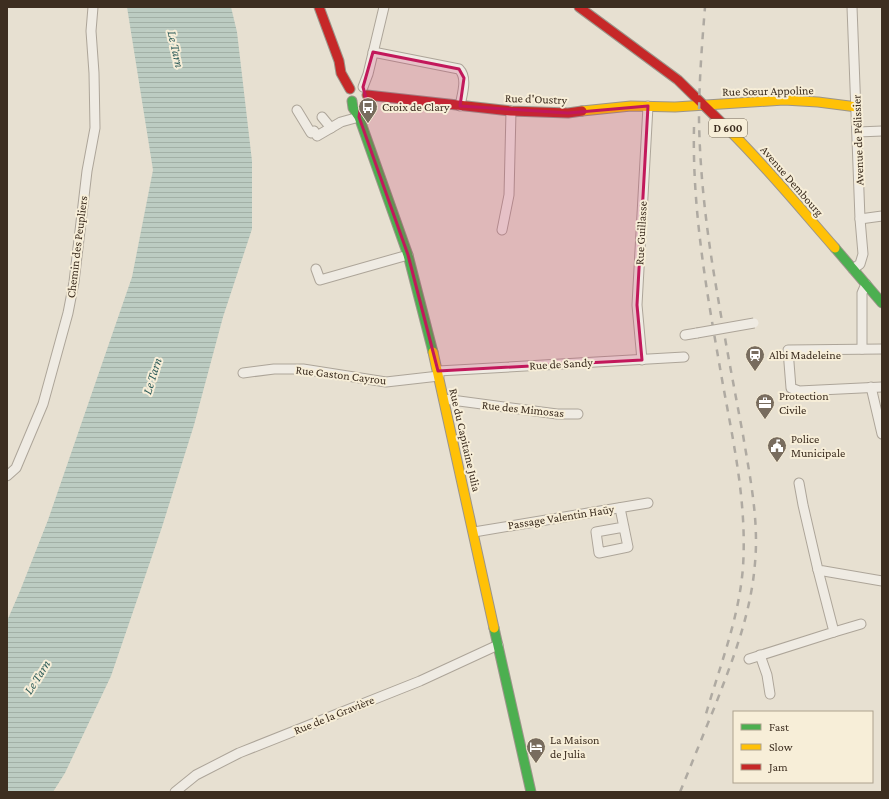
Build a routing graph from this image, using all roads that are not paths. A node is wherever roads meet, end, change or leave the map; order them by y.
1 (93, 7) edge
2 (319, 7) edge
3 (384, 7) edge
4 (852, 7) edge
5 (581, 8) edge
6 (373, 52) junction
7 (358, 94) junction
8 (704, 104) junction
9 (460, 106) junction
10 (648, 106) junction
11 (857, 107) junction
12 (297, 110) dead end
13 (512, 111) junction
14 (322, 116) dead end
15 (359, 117) junction
16 (331, 128) junction
17 (882, 131) edge
18 (858, 132) junction
19 (882, 216) edge
20 (860, 219) junction
21 (502, 230) dead end
22 (408, 255) junction
23 (316, 269) dead end
24 (853, 269) junction
25 (866, 284) junction
26 (882, 303) edge
27 (754, 323) dead end
28 (686, 335) dead end
29 (862, 349) junction
30 (882, 349) edge
31 (684, 357) dead end
32 (642, 360) junction
33 (243, 373) dead end
34 (438, 373) junction
35 (871, 387) junction
36 (882, 387) edge
37 (444, 399) junction
38 (578, 414) dead end
39 (882, 434) edge
40 (7, 476) edge
41 (800, 483) dead end
42 (648, 503) dead end
43 (620, 508) junction
44 (624, 527) dead end
45 (474, 532) junction
46 (818, 570) junction
47 (882, 581) edge
48 (861, 624) dead end
49 (834, 632) junction
50 (498, 645) junction
51 (760, 655) junction
52 (749, 659) dead end
53 (770, 694) dead end
54 (175, 792) edge
55 (531, 792) edge

1 - 40 street, Chemin des Peupliers
2 - 7 street, Rue du Capitaine Julia
3 - 6 street
4 - 11 street, Avenue de Pélissier
5 - 8 street, Avenue Dembourg / D 600
6 - 7 street
6 - 9 street
7 - 9 street, Rue d'Oustry
7 - 15 street, Rue du Capitaine Julia
8 - 10 street, Rue d'Oustry
8 - 11 street, Rue Sœur Appoline
8 - 24 street, Avenue Dembourg / D 600
9 - 13 street, Rue d'Oustry
10 - 13 street, Rue d'Oustry
10 - 32 street, Rue Guillasse
11 - 18 street, Avenue de Pélissier
12 - 16 street
13 - 21 street
14 - 16 street
15 - 16 street
15 - 22 street, Rue du Capitaine Julia
17 - 18 street
18 - 20 street, Avenue de Pélissier
19 - 20 street
20 - 24 street, Avenue de Pélissier
22 - 23 street
22 - 34 street, Rue du Capitaine Julia
24 - 25 street, Avenue Dembourg / D 600
25 - 26 street, Avenue Dembourg / D 600
25 - 29 street
27 - 28 street, bridge
29 - 30 street
29 - 35 street
31 - 32 street, Rue de Sandy
32 - 34 street, Rue de Sandy
33 - 34 street, Rue Gaston Cayrou
34 - 37 street, Rue du Capitaine Julia
35 - 36 street
35 - 39 street
37 - 38 street, Rue des Mimosas
37 - 45 street, Rue du Capitaine Julia
41 - 46 street
42 - 43 street, Passage Valentin Haüy
43 - 44 street
43 - 45 street, Passage Valentin Haüy
45 - 50 street, Rue du Capitaine Julia
46 - 47 street
46 - 49 street
48 - 49 street
49 - 51 street
50 - 54 street, Rue de la Gravière
50 - 55 street, Rue du Capitaine Julia
51 - 52 street
51 - 53 street

